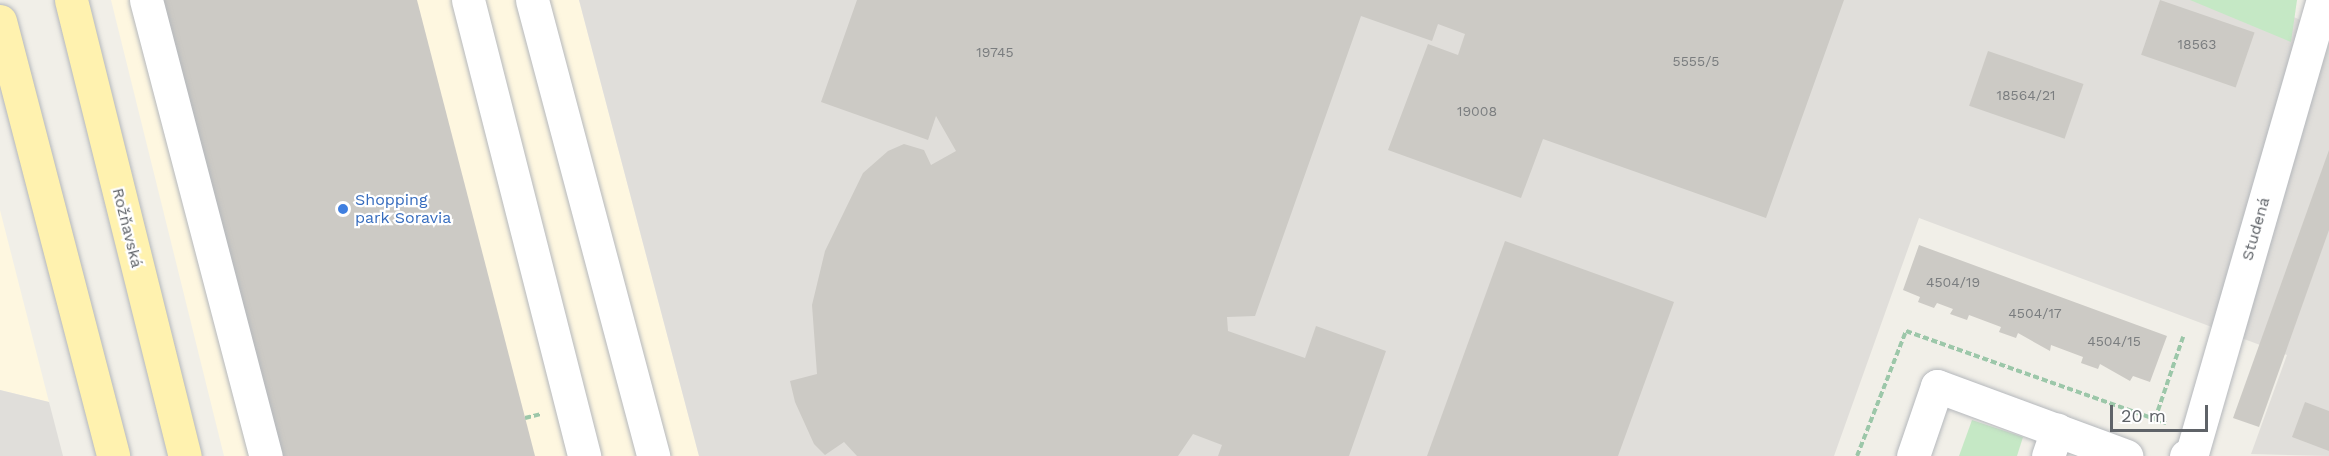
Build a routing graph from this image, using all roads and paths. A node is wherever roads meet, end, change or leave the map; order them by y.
1 (71, 0) edge
2 (146, 0) edge
3 (468, 0) edge
4 (532, 0) edge
5 (2323, 0) edge
6 (0, 21) edge
7 (2183, 337) dead end
8 (532, 416) dead end
9 (525, 418) dead end
10 (2155, 419) dead end
11 (2053, 443) edge
12 (113, 456) edge
13 (185, 456) edge
14 (266, 456) edge
15 (584, 456) edge
16 (652, 456) edge
17 (1912, 456) edge
18 (2126, 456) edge
19 (2186, 456) edge

1 - 13 main road, Rožňavská
2 - 14 street
3 - 15 street
4 - 16 street
5 - 19 street, Studená
6 - 12 main road
7 - 10 path
8 - 9 path
11 - 17 street
11 - 18 street

